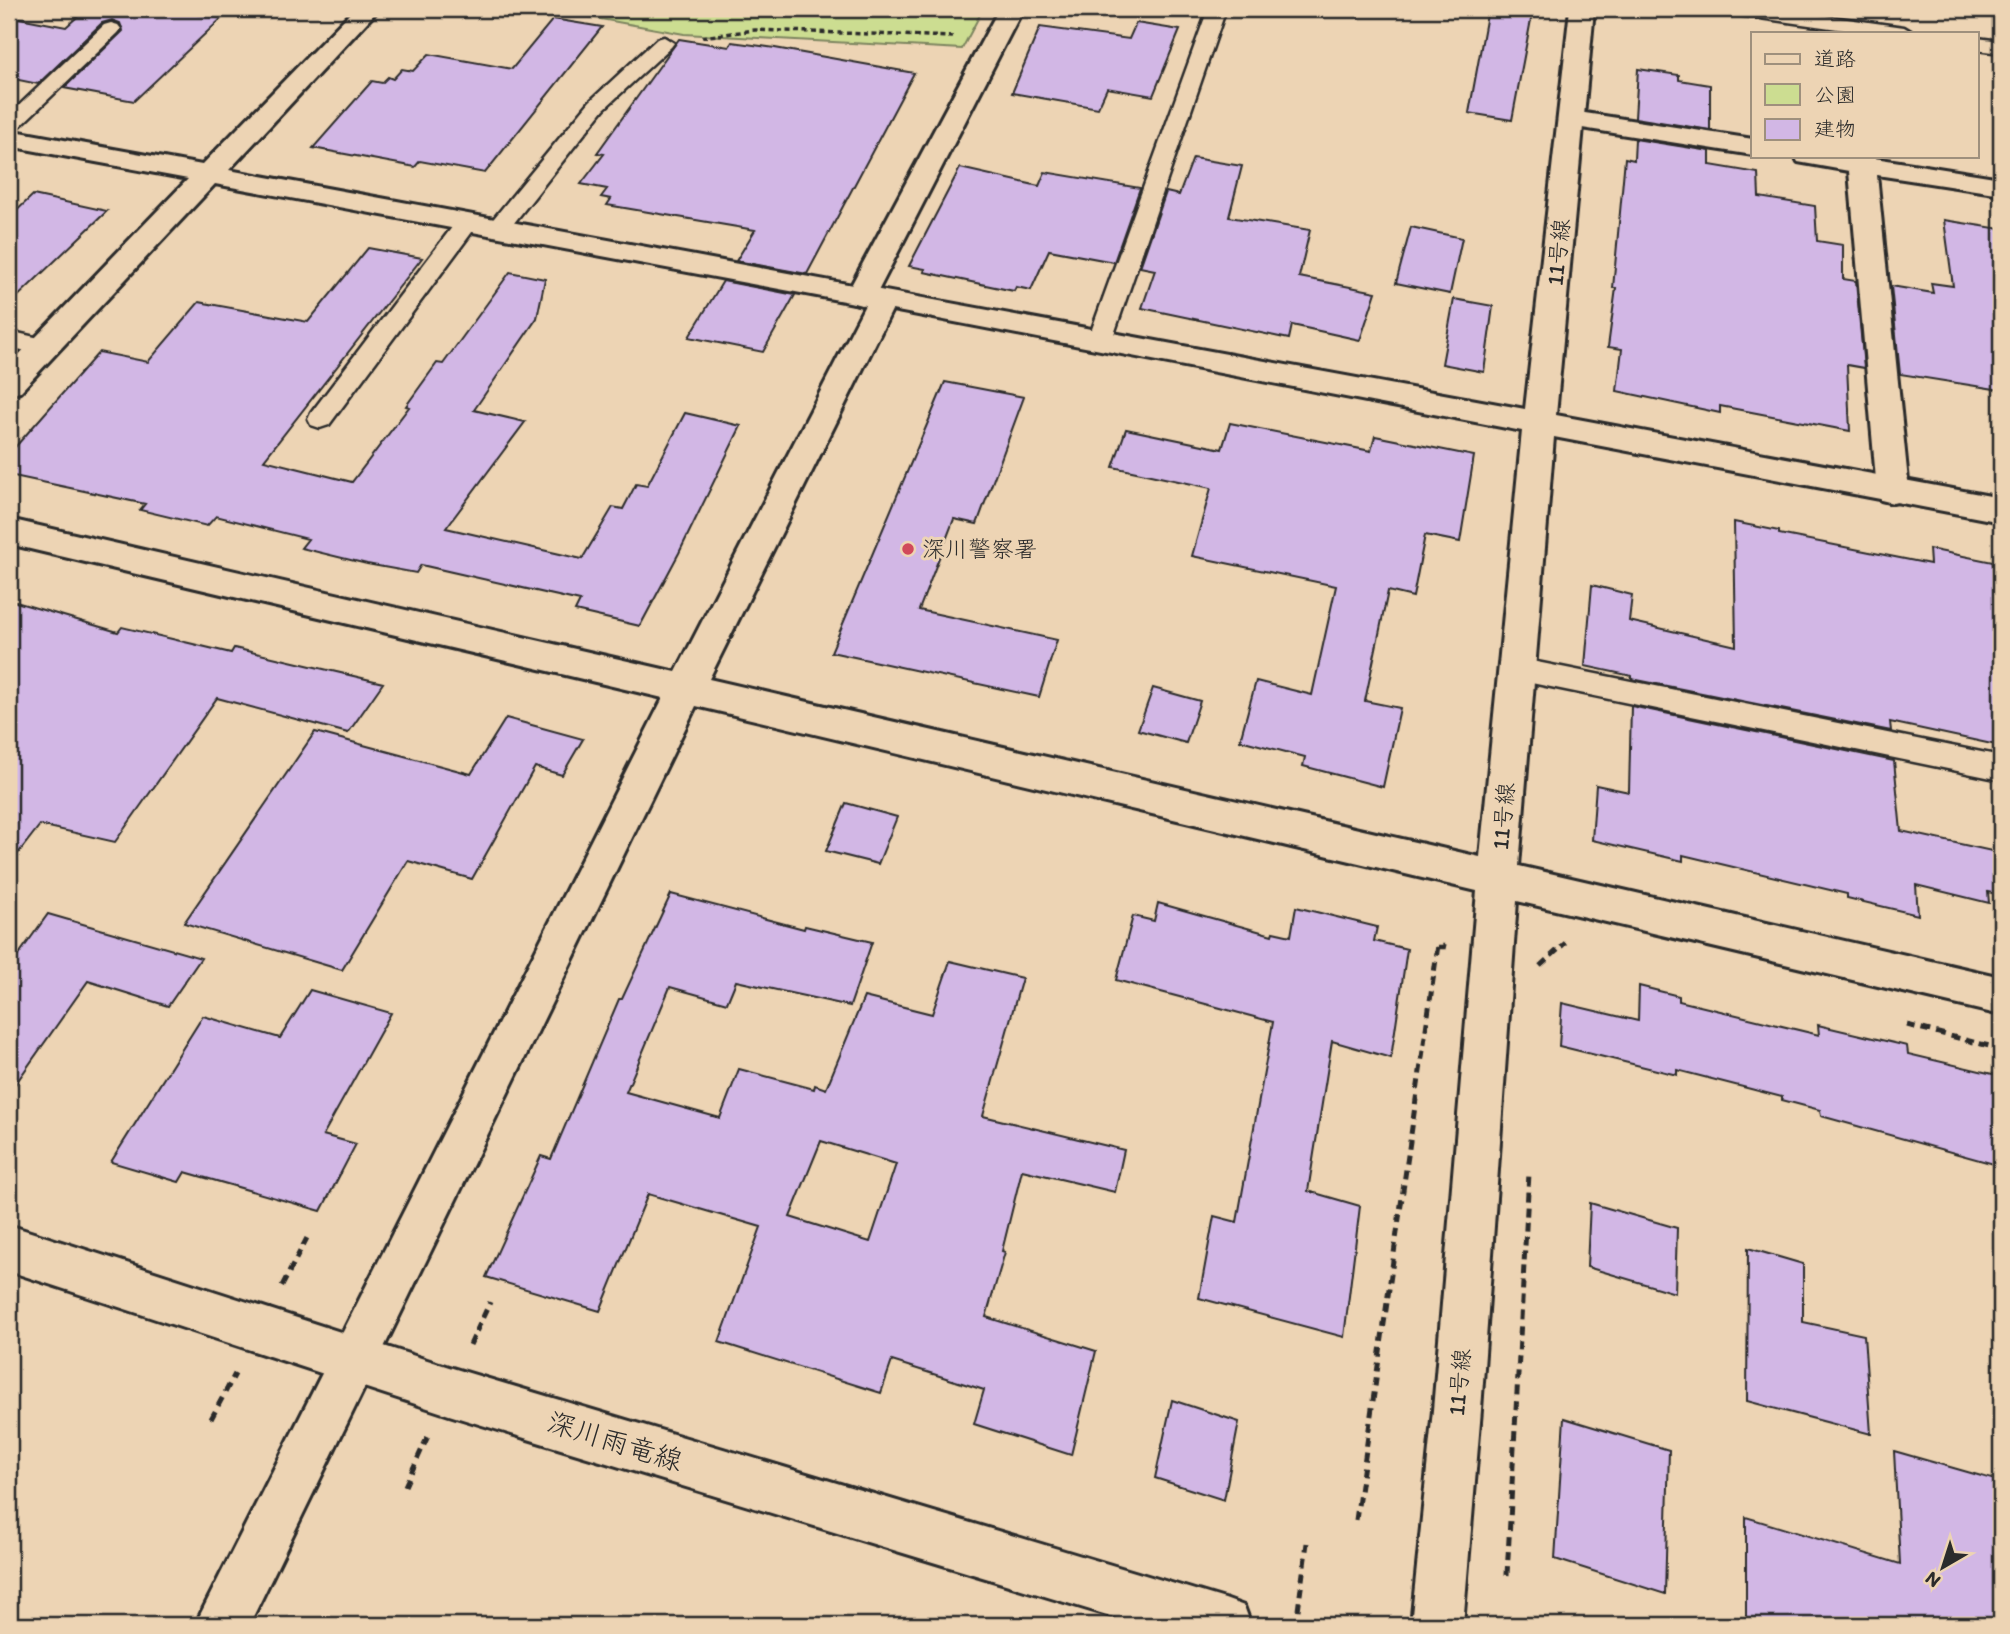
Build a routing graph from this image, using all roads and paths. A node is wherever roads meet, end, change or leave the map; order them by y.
1 (367, 9) edge
2 (1011, 9) edge
3 (1217, 9) edge
4 (1582, 9) edge
5 (1738, 9) edge
6 (111, 29) dead end
7 (1897, 32) edge
8 (994, 42) junction
9 (664, 43) joint
10 (1979, 44) edge
11 (2001, 47) edge
12 (1572, 120) junction
13 (9, 126) edge
14 (9, 138) edge
15 (1751, 147) edge
16 (1822, 158) edge
17 (1862, 164) junction
18 (208, 175) junction
19 (2001, 186) edge
20 (467, 223) junction
21 (498, 228) junction
22 (872, 297) junction
23 (9, 339) edge
24 (1100, 340) junction
25 (44, 347) junction
26 (9, 384) edge
27 (320, 419) dead end
28 (1539, 423) junction
29 (1893, 491) junction
30 (2001, 510) edge
31 (9, 531) edge
32 (1517, 669) junction
33 (685, 688) junction
34 (2001, 768) edge
35 (1498, 878) junction
36 (1568, 939) dead end
37 (1492, 958) junction
38 (1540, 966) junction
39 (1539, 980) dead end
40 (2001, 996) edge
41 (1893, 1021) dead end
42 (2001, 1049) edge
43 (1530, 1160) dead end
44 (9, 1248) edge
45 (354, 1359) junction
46 (1356, 1520) dead end
47 (1307, 1543) dead end
48 (1507, 1575) dead end
49 (221, 1625) edge
50 (1225, 1625) edge
51 (1296, 1625) edge
52 (1437, 1625) edge

1 - 18 street
2 - 8 street
3 - 24 lane
4 - 12 street, 11号線
5 - 7 lane
6 - 13 lane
8 - 9 path
8 - 22 street
9 - 21 lane
10 - 11 lane
12 - 15 street
12 - 28 street, 11号線
14 - 18 street
16 - 17 street
17 - 19 street
17 - 29 street
18 - 20 street
18 - 25 street
20 - 21 street
20 - 27 lane
21 - 22 street
22 - 24 street
22 - 33 street
23 - 25 lane
24 - 28 street
25 - 26 street
28 - 29 street
28 - 32 street, 11号線
29 - 30 street
31 - 33 street
32 - 34 lane
32 - 35 street, 11号線
33 - 35 street
33 - 45 street
35 - 37 street, 11号線
35 - 40 street
36 - 38 path
37 - 38 path
37 - 46 path
37 - 52 street, 11号線
38 - 39 path
41 - 42 path
43 - 48 path
44 - 45 street, 深川雨竜線
45 - 49 street
45 - 50 street, 深川雨竜線
47 - 51 path

